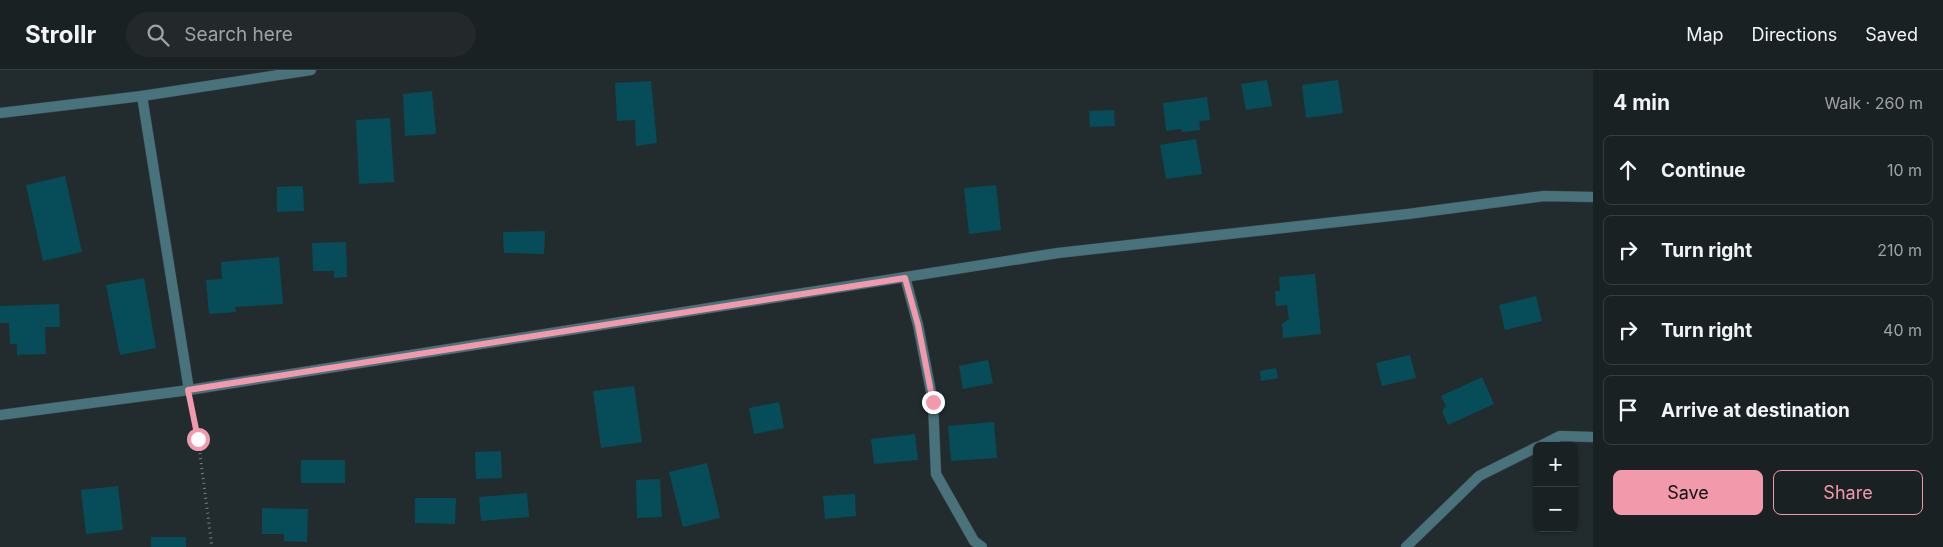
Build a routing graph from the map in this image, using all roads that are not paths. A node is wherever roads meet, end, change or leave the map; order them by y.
1 (311, 70) edge
2 (142, 96) junction
3 (0, 113) edge
4 (1593, 197) edge
5 (905, 278) junction
6 (188, 390) junction
7 (0, 415) edge
8 (1593, 437) edge
9 (1548, 442) edge
10 (1533, 449) edge
11 (982, 547) edge
12 (1406, 547) edge

1 - 2 street
2 - 3 street
2 - 6 street
4 - 5 street
5 - 6 street
5 - 11 street
6 - 7 street
8 - 9 street
10 - 12 street

